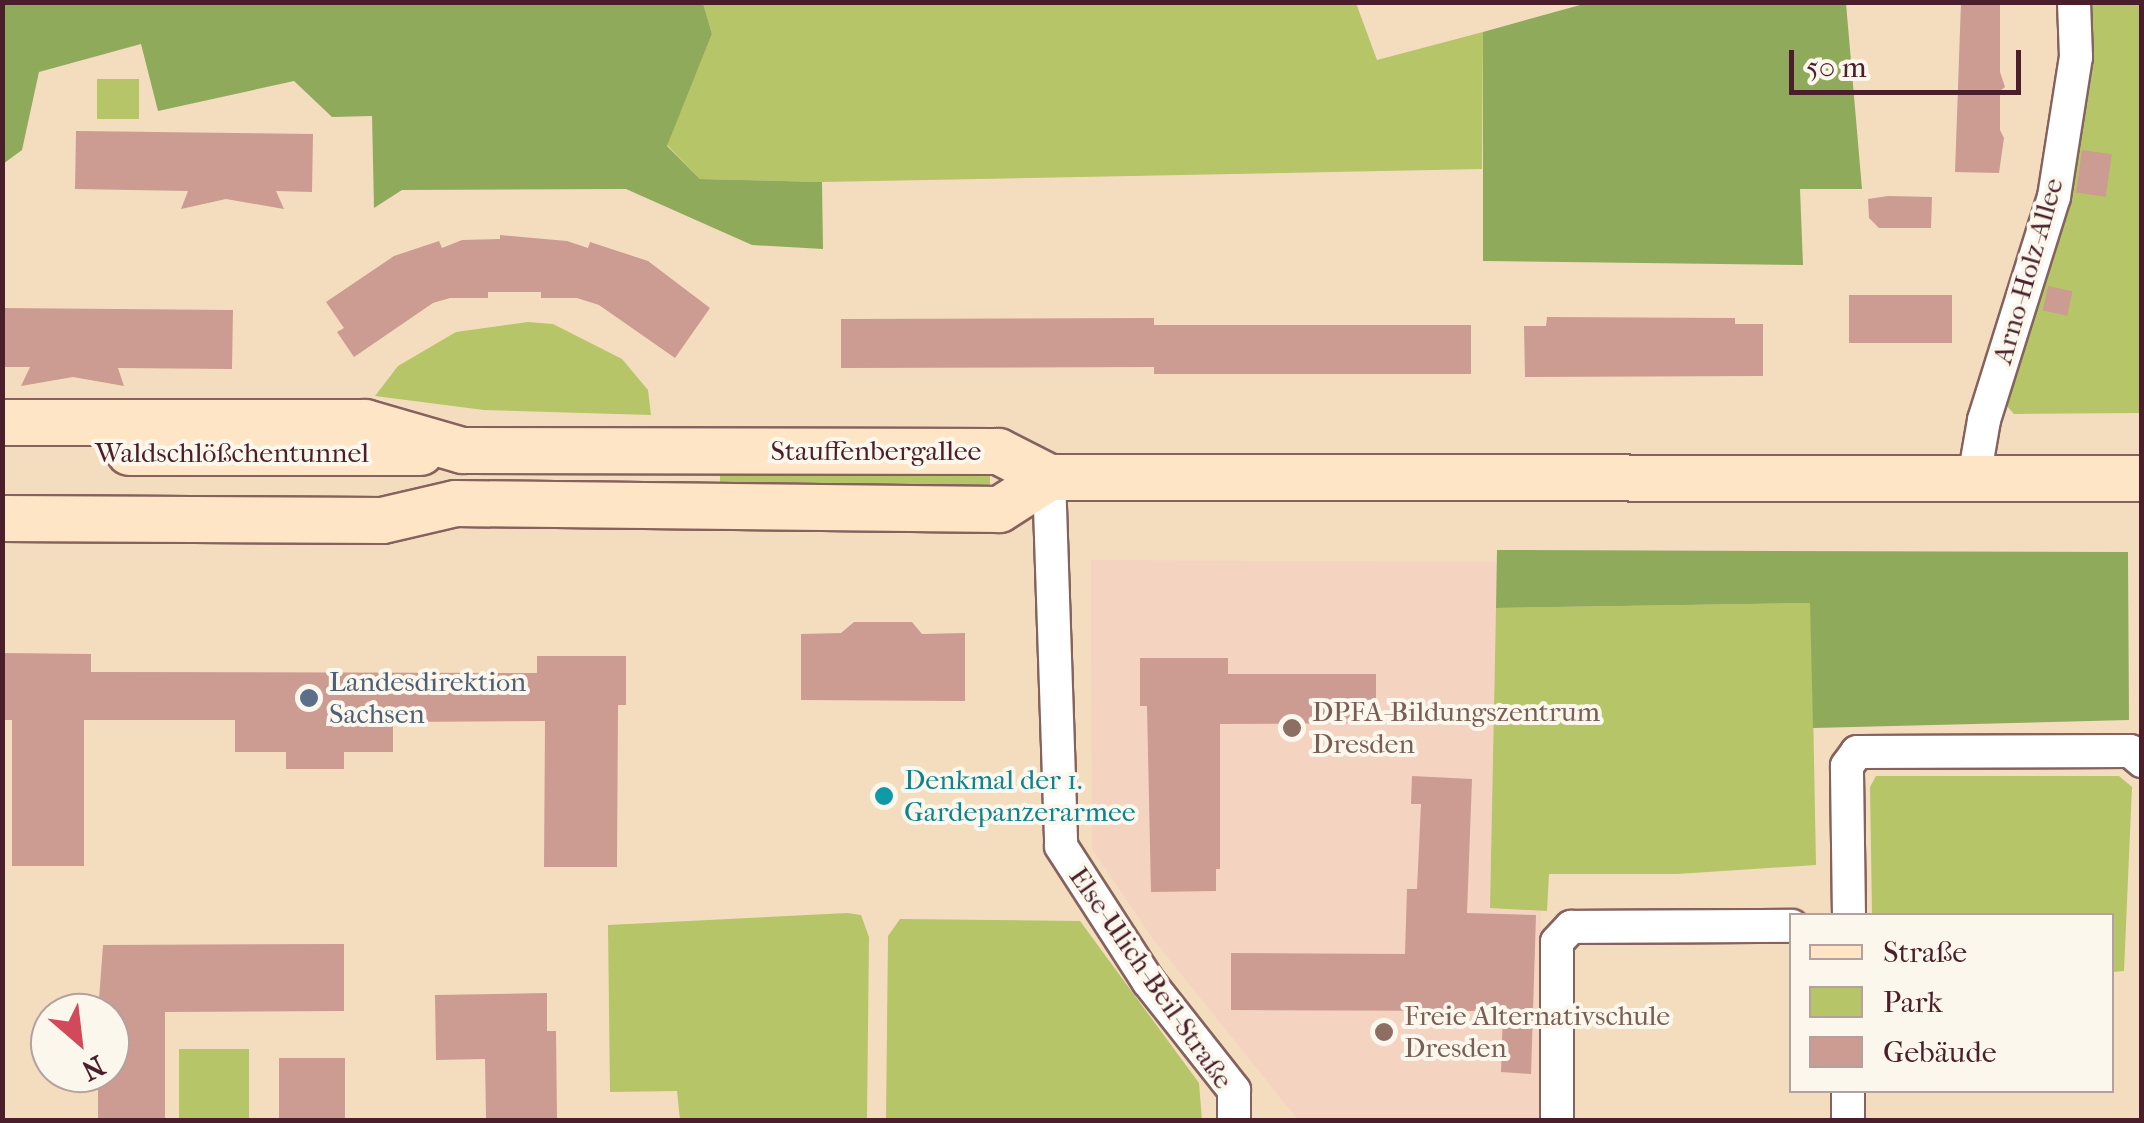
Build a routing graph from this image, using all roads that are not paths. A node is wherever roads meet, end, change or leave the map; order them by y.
1 (2074, 2) edge
2 (2, 422) edge
3 (462, 450) junction
4 (2, 452) edge
5 (1049, 477) junction
6 (1974, 478) junction
7 (2142, 478) edge
8 (2, 488) edge
9 (455, 503) junction
10 (2, 518) edge
11 (2142, 761) edge
12 (1848, 913) edge
13 (1789, 926) edge
14 (1848, 1093) edge
15 (1234, 1120) edge
16 (1557, 1120) edge
17 (1848, 1120) edge

1 - 6 street, Arno-Holz-Allee
2 - 3 main road, Stauffenbergallee
3 - 4 main road, Waldschlößchentunnel
3 - 5 main road, Stauffenbergallee
5 - 6 main road
5 - 9 main road, Stauffenbergallee
5 - 15 street, Else-Ulich-Beil-Straße
6 - 7 main road
8 - 9 main road, Waldschlößchentunnel
9 - 10 main road, Stauffenbergallee
11 - 12 street
13 - 16 street
14 - 17 street

